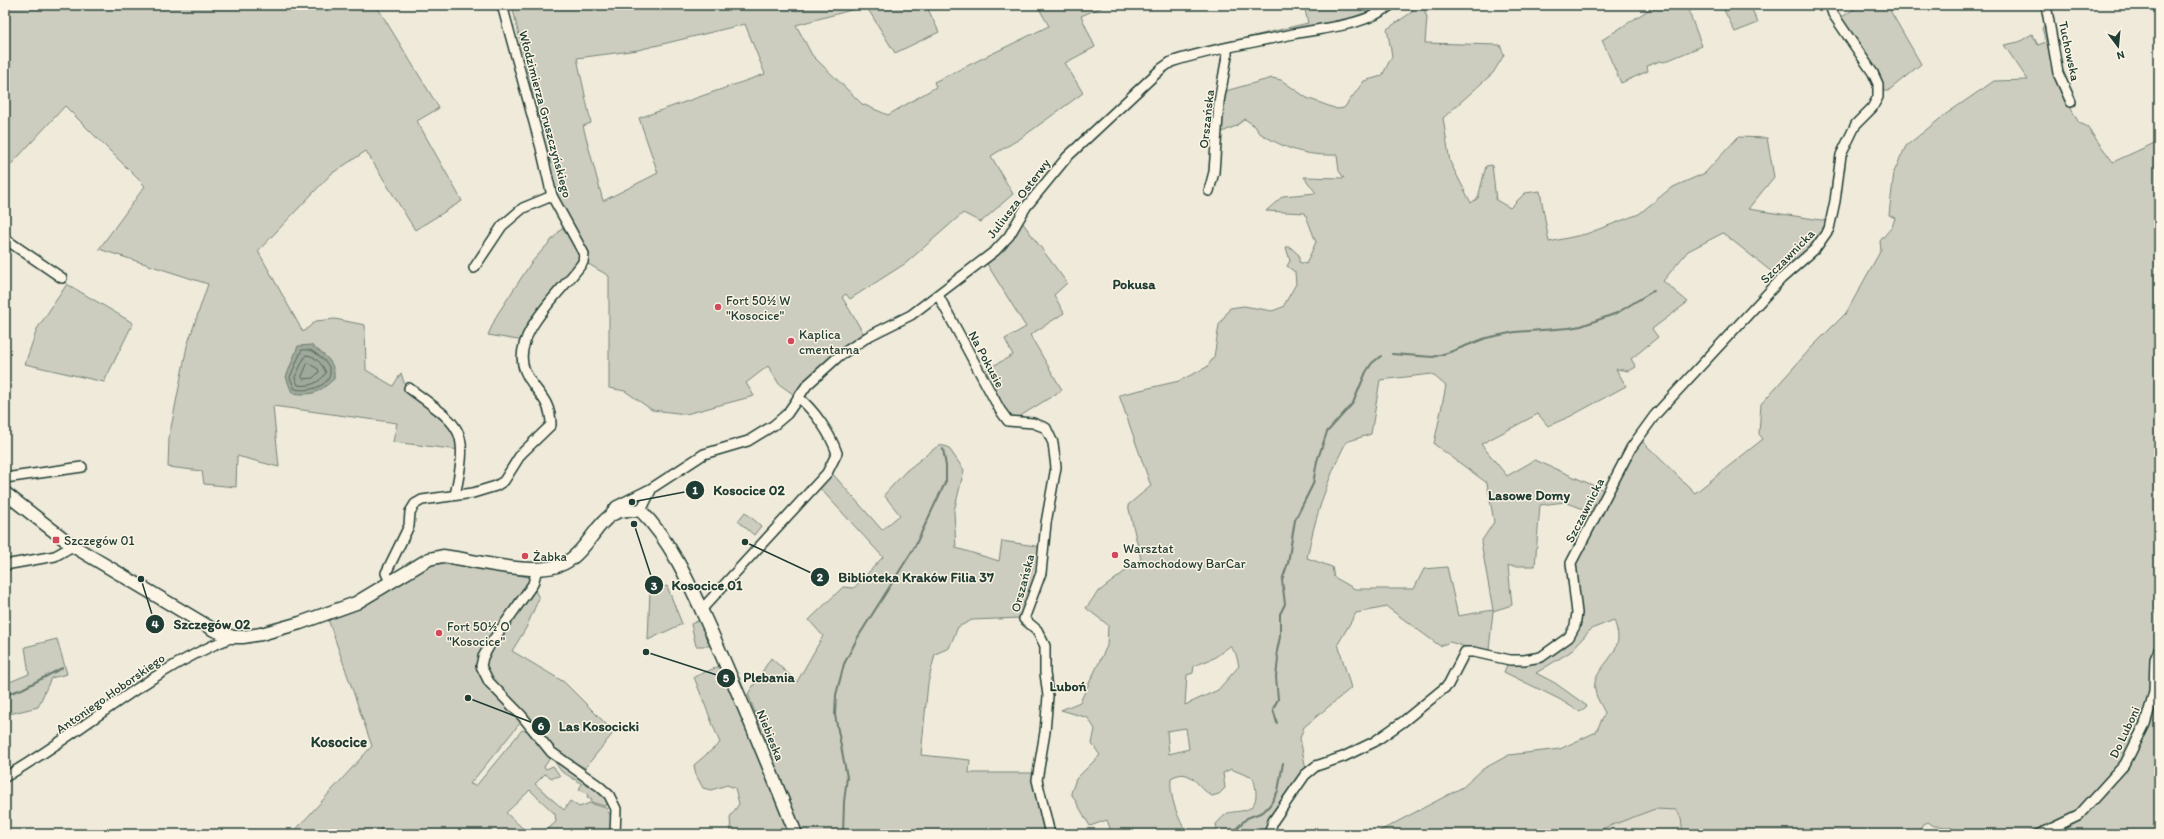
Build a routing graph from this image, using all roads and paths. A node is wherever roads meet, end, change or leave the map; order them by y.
1 (502, 5) edge
2 (1391, 5) edge
3 (1830, 5) edge
4 (2046, 5) edge
5 (1227, 48) junction
6 (2071, 102) dead end
7 (1209, 192) dead end
8 (552, 196) junction
9 (5, 239) edge
10 (474, 268) dead end
11 (62, 278) dead end
12 (938, 295) junction
13 (409, 388) dead end
14 (798, 397) junction
15 (1022, 423) joint
16 (82, 467) dead end
17 (5, 478) edge
18 (652, 488) junction
19 (5, 494) edge
20 (455, 495) junction
21 (641, 511) junction
22 (608, 515) junction
23 (73, 546) junction
24 (5, 565) edge
25 (537, 570) junction
26 (390, 582) junction
27 (701, 610) junction
28 (232, 637) junction
29 (2159, 650) edge
30 (5, 777) edge
31 (615, 834) edge
32 (796, 834) edge
33 (1050, 834) edge
34 (1269, 834) edge
35 (2040, 834) edge

1 - 8 street, Włodzimierza Gruszczyńskiego
2 - 5 street, Juliusza Osterwy
3 - 34 street, Szczawnicka
4 - 6 street, Tuchowska
5 - 7 street, Orszańska
5 - 12 street, Juliusza Osterwy
8 - 10 street
8 - 20 street, Włodzimierza Gruszczyńskiego
9 - 11 street
12 - 14 street, Juliusza Osterwy
12 - 15 street, Na Pokusie
13 - 20 street
14 - 18 street, Juliusza Osterwy
14 - 27 street
15 - 33 street, Orszańska
16 - 17 street
18 - 21 street
18 - 22 street, Juliusza Osterwy
19 - 23 street
20 - 26 street, Włodzimierza Gruszczyńskiego
21 - 22 street
21 - 27 street, Niebieska
22 - 25 street, Juliusza Osterwy
23 - 24 street
23 - 28 street
25 - 26 street, Juliusza Osterwy
25 - 31 street
26 - 28 street, Juliusza Osterwy
27 - 32 street, Niebieska
28 - 30 street, Antoniego Hoborskiego
29 - 35 street, Do Luboni

